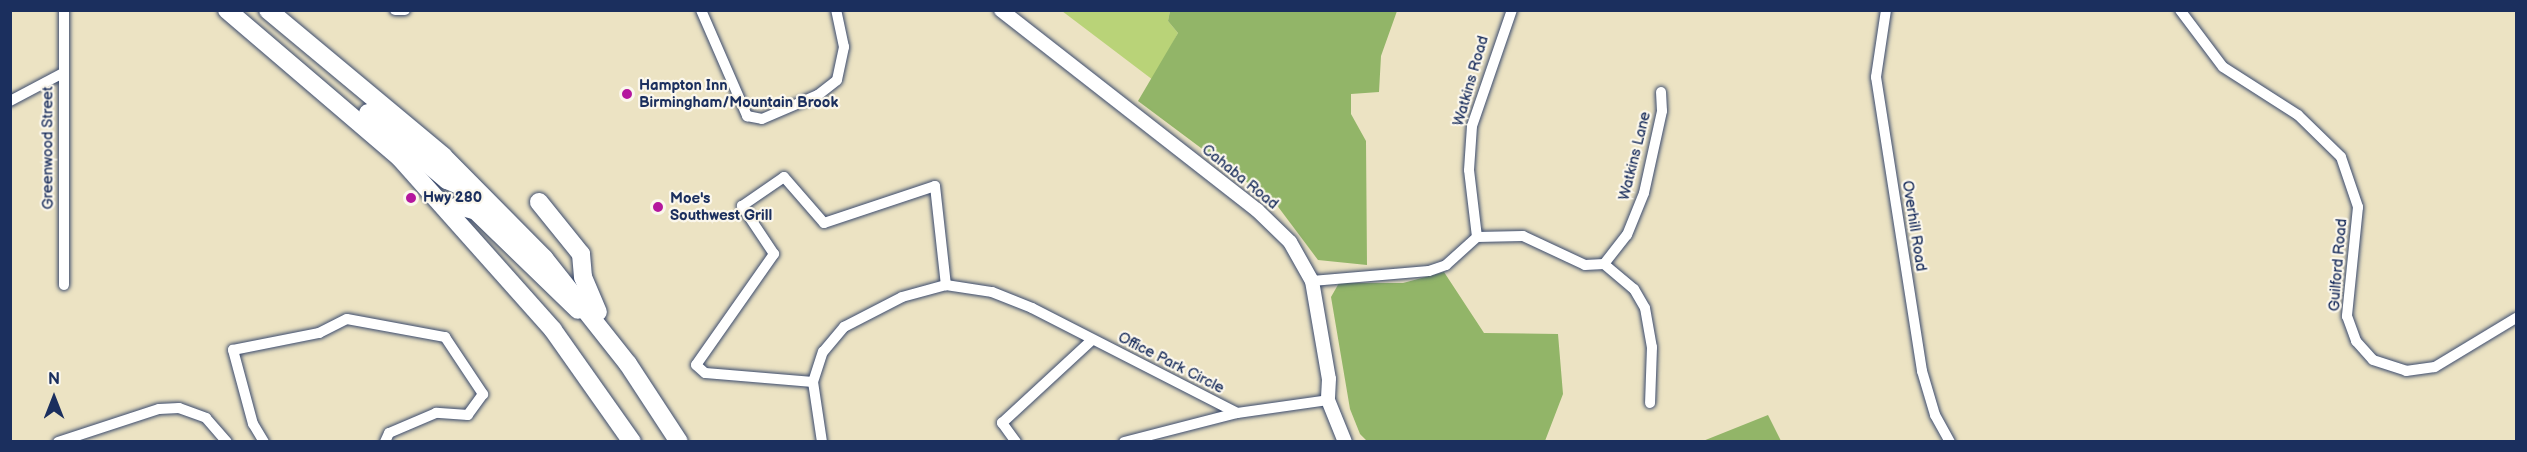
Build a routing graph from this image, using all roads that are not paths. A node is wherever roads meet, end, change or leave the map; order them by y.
1 (64, 10) edge
2 (211, 10) edge
3 (227, 10) edge
4 (268, 10) edge
5 (395, 10) edge
6 (405, 10) edge
7 (701, 10) edge
8 (836, 10) edge
9 (1001, 10) edge
10 (1512, 10) edge
11 (1886, 10) edge
12 (2180, 10) edge
13 (275, 50) junction
14 (63, 74) junction
15 (1661, 92) dead end
16 (10, 101) edge
17 (483, 194) junction
18 (539, 202) dead end
19 (448, 210) junction
20 (1477, 237) junction
21 (1604, 264) junction
22 (1312, 281) junction
23 (64, 285) dead end
24 (946, 285) junction
25 (2517, 318) edge
26 (606, 334) junction
27 (1092, 340) junction
28 (813, 382) junction
29 (1328, 400) junction
30 (1650, 403) dead end
31 (1237, 413) junction
32 (58, 441) edge
33 (227, 441) edge
34 (264, 441) edge
35 (385, 441) edge
36 (632, 441) edge
37 (679, 441) edge
38 (822, 441) edge
39 (1017, 441) edge
40 (1124, 441) edge
41 (1345, 441) edge
42 (1950, 441) edge

1 - 14 street, Greenwood Street
2 - 13 highway
3 - 13 highway
4 - 17 highway
5 - 6 street
7 - 8 street
9 - 22 street, Cahaba Road
10 - 20 street, Watkins Road
11 - 42 street, Overhill Road
12 - 25 street, Guilford Road
13 - 17 highway
13 - 19 highway
14 - 16 street
14 - 23 street, Greenwood Street
15 - 21 street, Watkins Lane
17 - 26 highway
18 - 26 highway
19 - 26 highway
19 - 36 highway
20 - 21 street
20 - 22 street
21 - 30 street
22 - 29 street, Cahaba Road
24 - 27 street, Office Park Circle
24 - 28 street, Office Park Circle
24 - 28 street
26 - 37 highway
27 - 31 street, Office Park Circle
27 - 39 street
28 - 38 street, Office Park Circle
29 - 31 street, Office Park Circle
29 - 41 street, Cahaba Road
31 - 40 street, Office Park Circle
32 - 33 street
34 - 35 street

